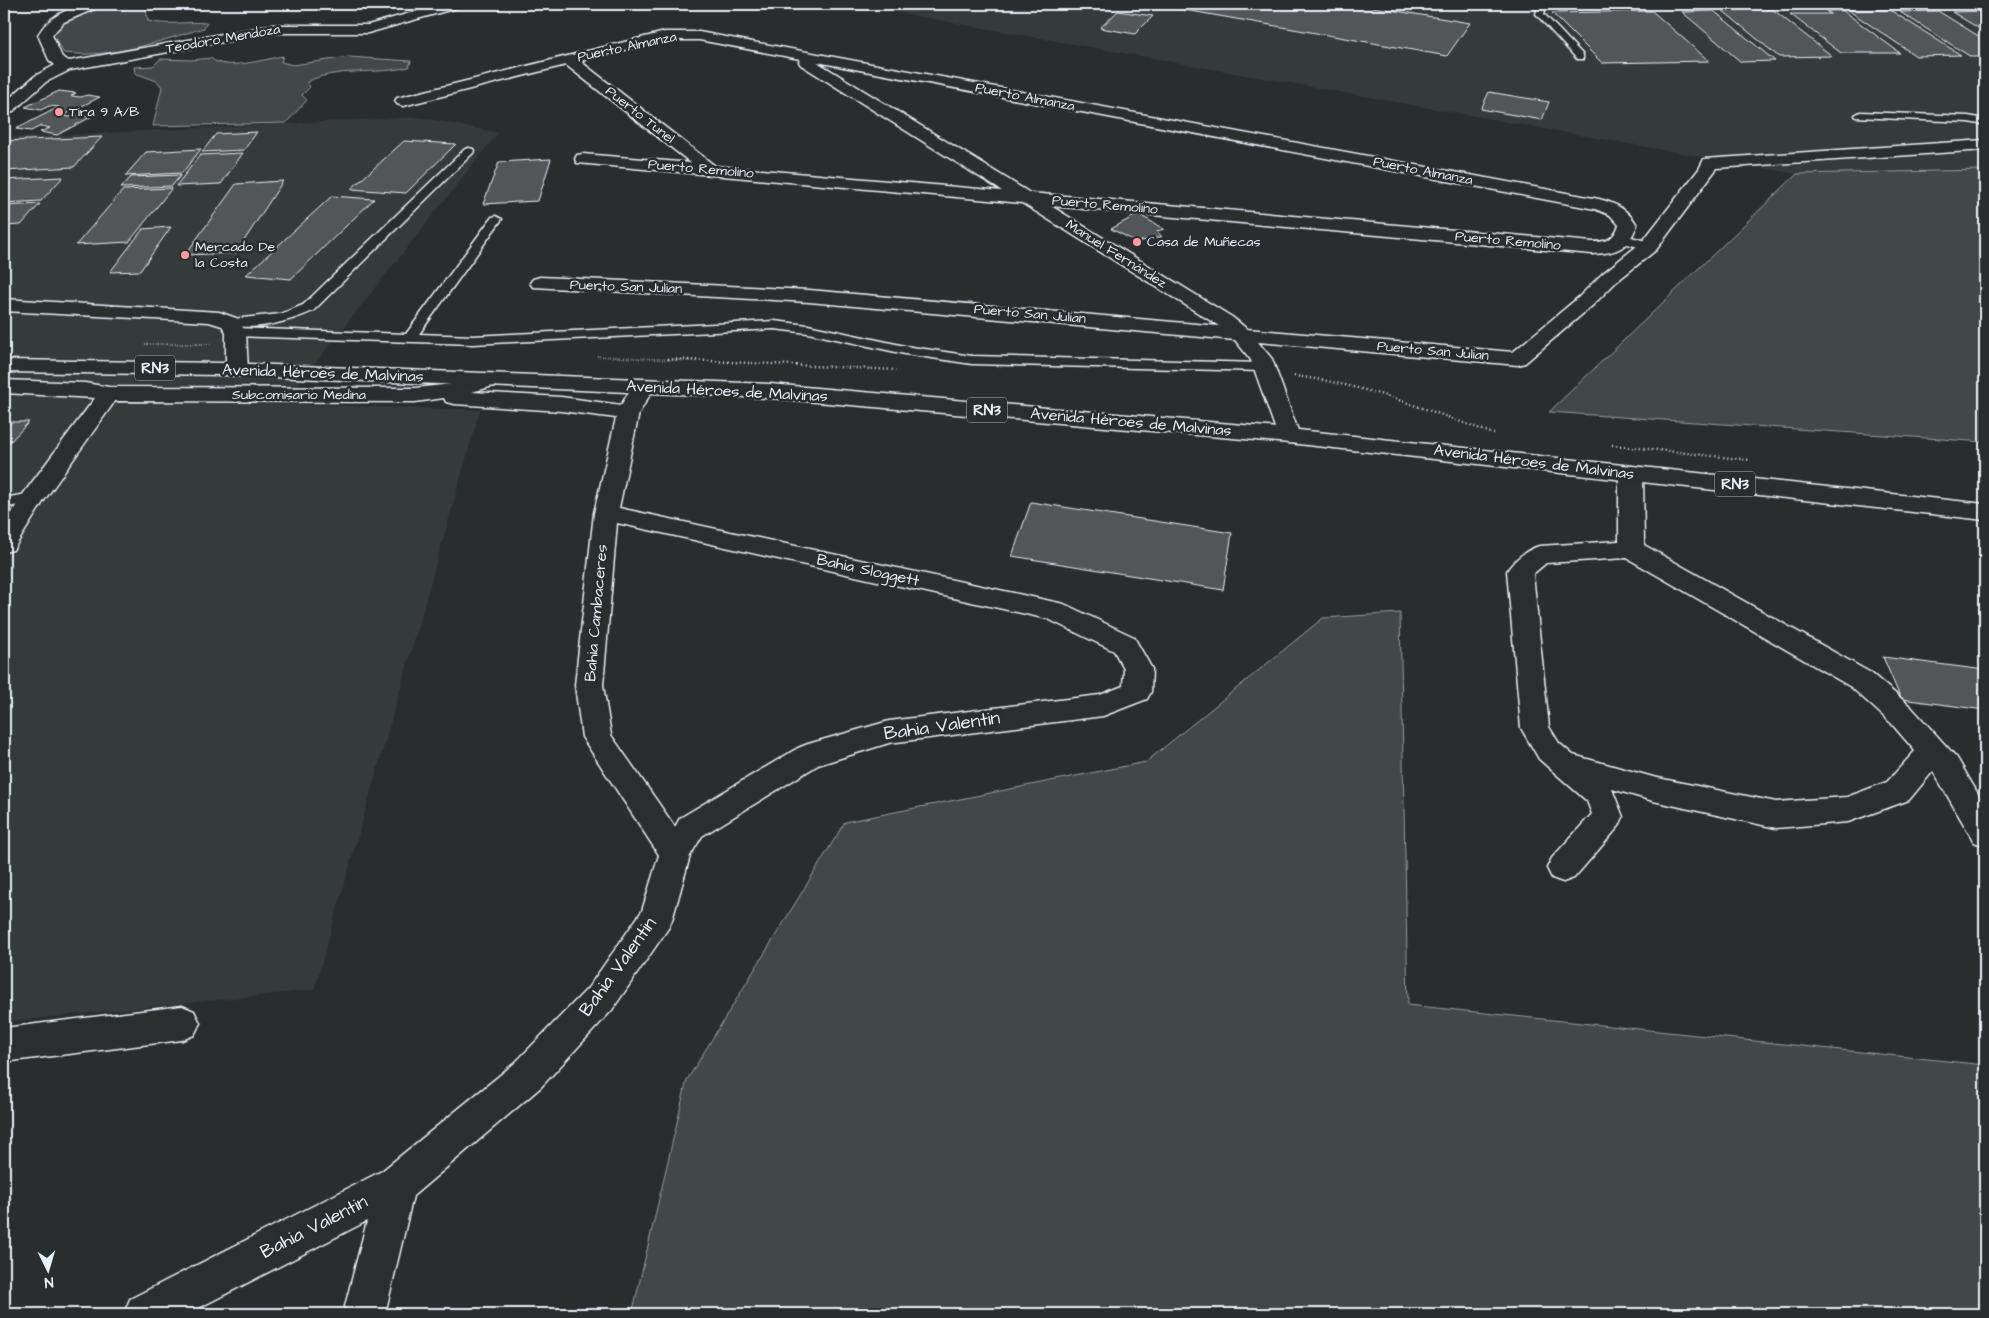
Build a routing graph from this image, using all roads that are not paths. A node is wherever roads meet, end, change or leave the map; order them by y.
1 (94, 4) edge
2 (455, 4) edge
3 (1558, 4) edge
4 (792, 53) junction
5 (1580, 57) dead end
6 (569, 60) junction
7 (67, 66) junction
8 (403, 101) dead end
9 (4, 110) edge
10 (1860, 115) dead end
11 (1985, 122) edge
12 (1985, 144) edge
13 (469, 151) dead end
14 (583, 159) dead end
15 (710, 170) junction
16 (1026, 198) junction
17 (496, 219) dead end
18 (1624, 238) junction
19 (1649, 246) junction
20 (540, 284) dead end
21 (4, 304) edge
22 (233, 327) junction
23 (1241, 334) junction
24 (409, 338) junction
25 (4, 366) edge
26 (1264, 367) junction
27 (237, 370) junction
28 (488, 380) junction
29 (4, 386) edge
30 (644, 386) junction
31 (108, 394) junction
32 (415, 395) junction
33 (628, 413) junction
34 (1289, 436) junction
35 (1631, 473) junction
36 (33, 498) junction
37 (4, 503) edge
38 (1985, 512) edge
39 (606, 513) junction
40 (4, 544) edge
41 (1631, 549) junction
42 (1124, 644) joint
43 (1933, 750) junction
44 (1562, 763) junction
45 (1985, 833) edge
46 (675, 853) junction
47 (1563, 868) dead end
48 (182, 1024) dead end
49 (4, 1045) edge
50 (396, 1185) junction
51 (145, 1314) edge
52 (364, 1314) edge

1 - 7 main road
2 - 7 main road, Teodoro Mendoza
3 - 5 lane
4 - 6 main road, Puerto Almanza
4 - 16 main road, Manuel Fernández
4 - 18 main road, Puerto Almanza
6 - 8 main road, Puerto Almanza
6 - 15 main road, Puerto Tunel
7 - 9 main road, Teodoro Mendoza
10 - 11 lane
12 - 19 main road
13 - 22 lane
14 - 15 main road, Puerto Remolino
15 - 16 main road, Puerto Remolino
16 - 18 main road, Puerto Remolino
16 - 23 main road, Manuel Fernández
17 - 24 lane
18 - 19 lane
19 - 23 main road, Puerto San Julian
20 - 23 main road, Puerto San Julian
21 - 22 main road
22 - 24 lane
22 - 27 main road
23 - 26 main road, Manuel Fernández
24 - 26 lane
25 - 27 main road, Avenida Héroes de Malvinas / RN3
26 - 34 main road, Manuel Fernández
27 - 28 main road, Avenida Héroes de Malvinas / RN3
28 - 30 main road, Avenida Héroes de Malvinas / RN3
28 - 32 main road, Subcomisario Medina
29 - 31 main road, Subcomisario Medina
30 - 33 main road, Bahia Cambaceres
30 - 34 main road, Avenida Héroes de Malvinas / RN3
31 - 32 main road, Subcomisario Medina
31 - 36 main road
32 - 33 main road
33 - 39 main road, Bahia Cambaceres
34 - 35 main road, Avenida Héroes de Malvinas / RN3
35 - 38 main road, Avenida Héroes de Malvinas / RN3
35 - 41 main road
36 - 37 lane
36 - 40 main road
39 - 42 main road, Bahia Sloggett
39 - 46 main road, Bahia Cambaceres
41 - 43 main road
41 - 44 main road
42 - 46 main road, Bahia Valentin
43 - 44 main road
43 - 45 main road
44 - 47 main road
46 - 50 main road, Bahia Valentin
48 - 49 main road
50 - 51 main road, Bahia Valentin
50 - 52 main road

